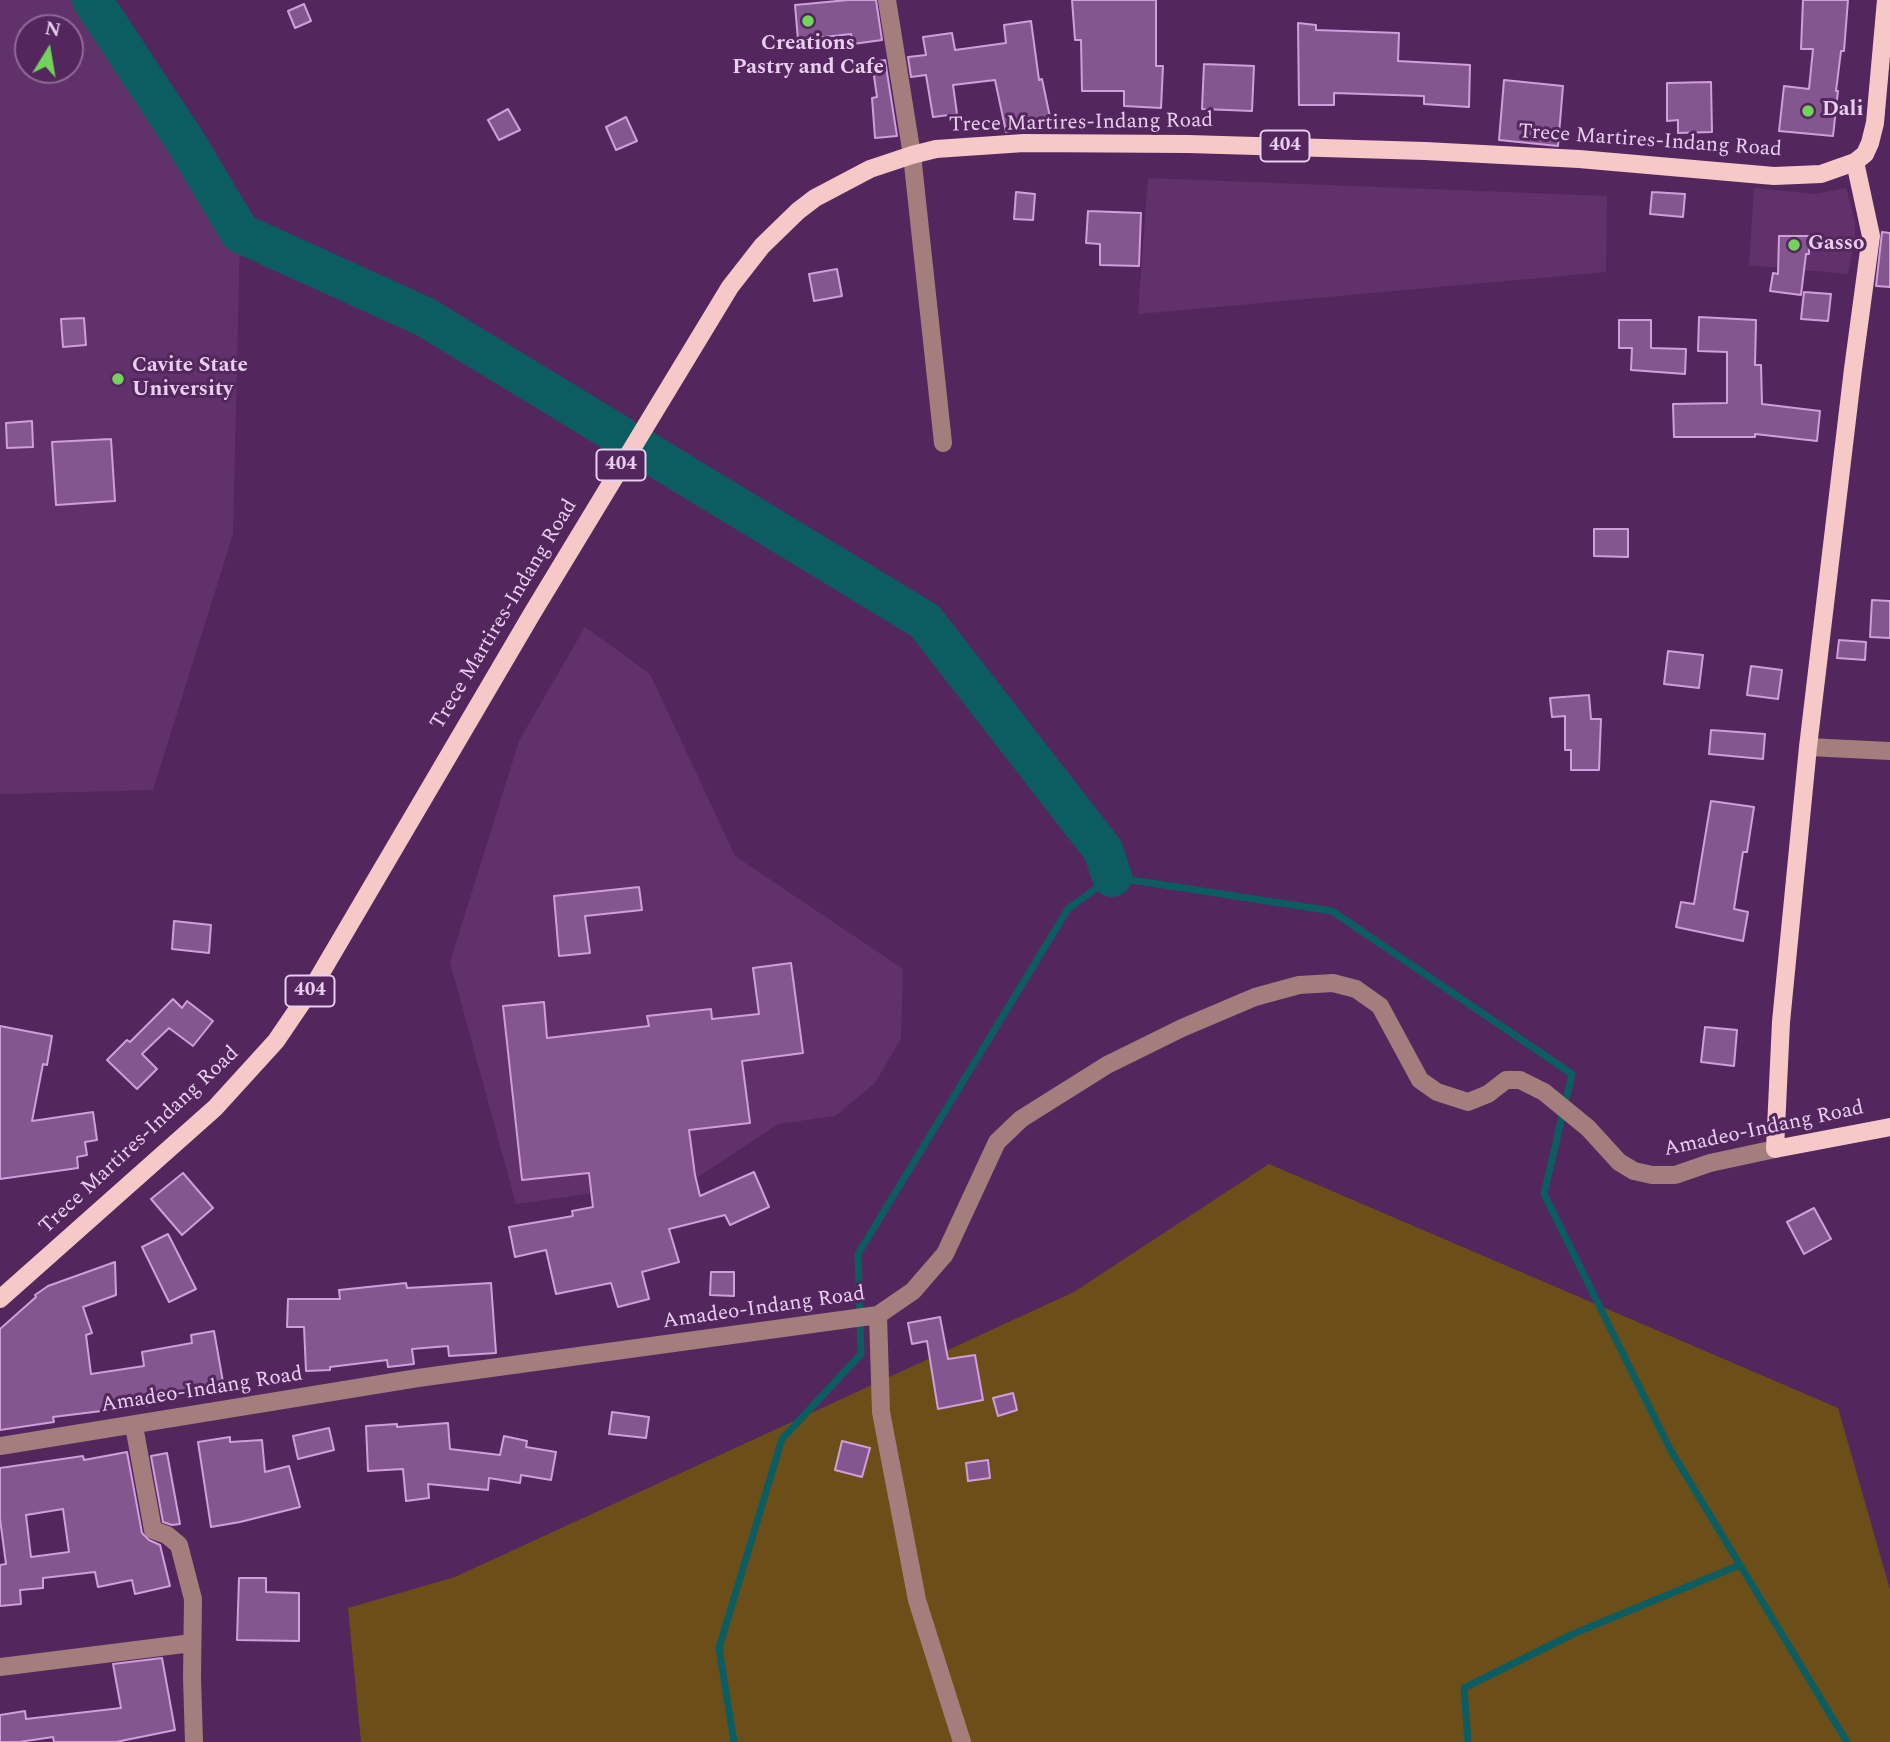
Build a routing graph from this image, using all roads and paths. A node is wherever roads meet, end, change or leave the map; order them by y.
1 (887, 0) edge
2 (1886, 0) edge
3 (912, 155) junction
4 (1855, 162) junction
5 (943, 443) dead end
6 (1808, 747) junction
7 (1890, 751) edge
8 (1890, 1127) edge
9 (1775, 1149) junction
10 (0, 1299) edge
11 (874, 1317) junction
12 (134, 1426) junction
13 (0, 1446) edge
14 (192, 1643) junction
15 (0, 1667) edge
16 (194, 1742) edge
17 (962, 1742) edge

1 - 3 street
2 - 4 main road
3 - 4 main road, Trece Martires-Indang Road / 404
3 - 5 street
3 - 10 main road, Trece Martires-Indang Road / 404
4 - 6 main road
6 - 7 street
6 - 9 main road
8 - 9 main road, Amadeo-Indang Road
9 - 11 street, Amadeo-Indang Road
11 - 12 street, Amadeo-Indang Road
11 - 17 street
12 - 13 street, Amadeo-Indang Road
12 - 14 street
14 - 15 street
14 - 16 street

